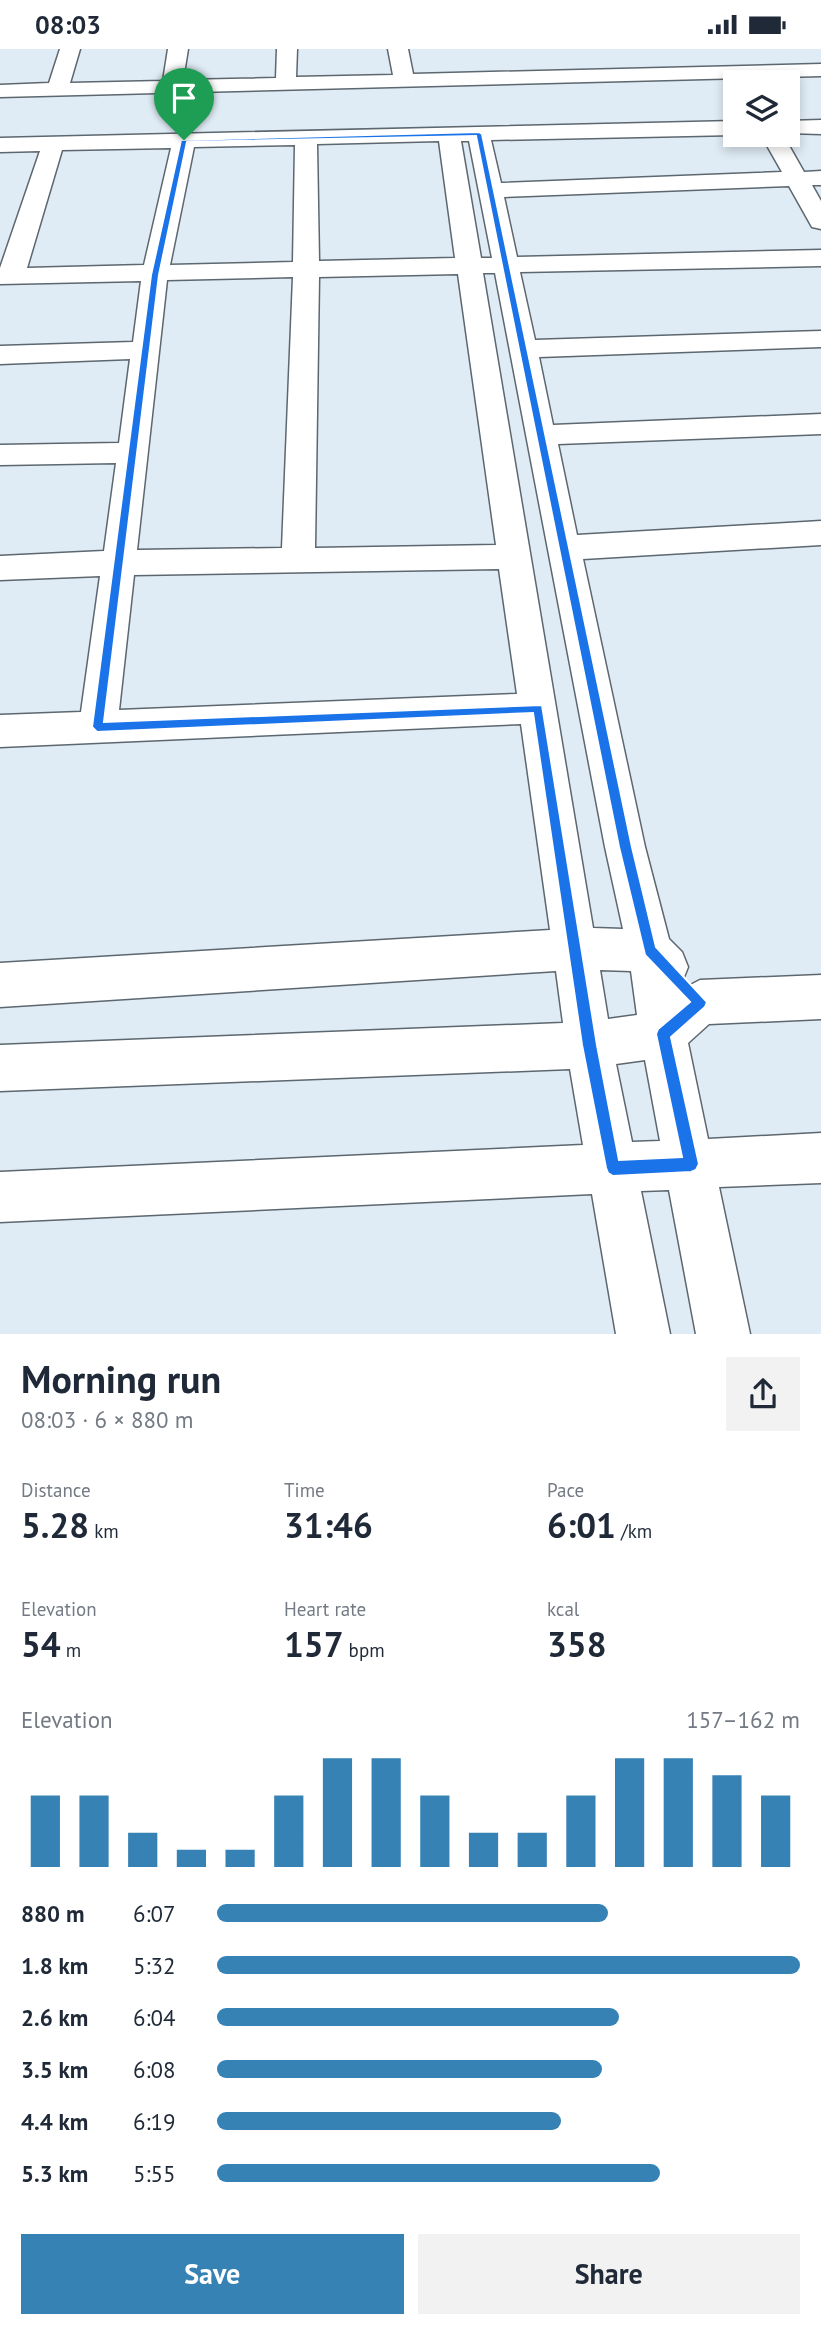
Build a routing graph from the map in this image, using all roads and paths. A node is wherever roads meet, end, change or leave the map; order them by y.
1 (70, 49) edge
2 (178, 49) edge
3 (287, 49) edge
4 (398, 49) edge
5 (737, 49) edge
6 (749, 70) edge
7 (821, 70) edge
8 (723, 71) edge
9 (800, 71) edge
10 (404, 81) junction
11 (286, 83) junction
12 (172, 87) junction
13 (58, 89) junction
14 (0, 90) edge
15 (800, 127) edge
16 (821, 127) edge
17 (723, 128) edge
18 (464, 134) junction
19 (306, 137) junction
20 (184, 140) junction
21 (53, 144) junction
22 (0, 145) edge
23 (779, 147) edge
24 (821, 178) edge
25 (797, 179) junction
26 (491, 190) junction
27 (821, 222) edge
28 (821, 258) edge
29 (506, 266) junction
30 (469, 267) junction
31 (306, 270) junction
32 (155, 275) junction
33 (6, 276) edge
34 (821, 339) edge
35 (523, 349) junction
36 (145, 350) junction
37 (0, 355) edge
38 (821, 424) edge
39 (541, 435) junction
40 (132, 453) junction
41 (0, 455) edge
42 (821, 533) edge
43 (564, 548) junction
44 (515, 557) junction
45 (298, 560) junction
46 (119, 563) junction
47 (0, 568) edge
48 (538, 708) junction
49 (97, 727) junction
50 (0, 731) edge
51 (576, 949) junction
52 (650, 950) junction
53 (0, 985) edge
54 (821, 997) edge
55 (701, 1002) junction
56 (663, 1034) junction
57 (590, 1045) junction
58 (0, 1068) edge
59 (821, 1158) edge
60 (691, 1164) junction
61 (613, 1168) junction
62 (0, 1197) edge
63 (643, 1334) edge
64 (723, 1334) edge

1 - 13 street
2 - 12 street
3 - 11 street
4 - 10 street
5 - 6 street
7 - 9 street
8 - 10 street
10 - 11 street
11 - 12 street
12 - 13 street
13 - 14 street
15 - 16 street
17 - 18 street
18 - 19 street
18 - 26 street
18 - 30 street
19 - 20 street
19 - 31 street
20 - 21 street
20 - 32 street
21 - 22 street
21 - 33 street
23 - 25 street
24 - 25 street
25 - 26 street
25 - 27 street
26 - 29 street
28 - 29 street
29 - 30 street
29 - 35 street
30 - 31 street
30 - 44 street
31 - 32 street
31 - 45 street
32 - 33 street
32 - 36 street
34 - 35 street
35 - 39 street
36 - 37 street
36 - 40 street
38 - 39 street
39 - 43 street
40 - 41 street
40 - 46 street
42 - 43 street
43 - 52 street
44 - 45 street
44 - 48 street
45 - 46 street
46 - 47 street
46 - 49 street
48 - 49 street
48 - 51 street
49 - 50 street
51 - 52 street
51 - 53 street
51 - 57 street
52 - 55 street
52 - 56 street
54 - 55 street
55 - 56 street
56 - 57 street
56 - 60 street
57 - 58 street
57 - 61 street
59 - 60 street
60 - 61 street
60 - 64 street
61 - 62 street
61 - 63 street

